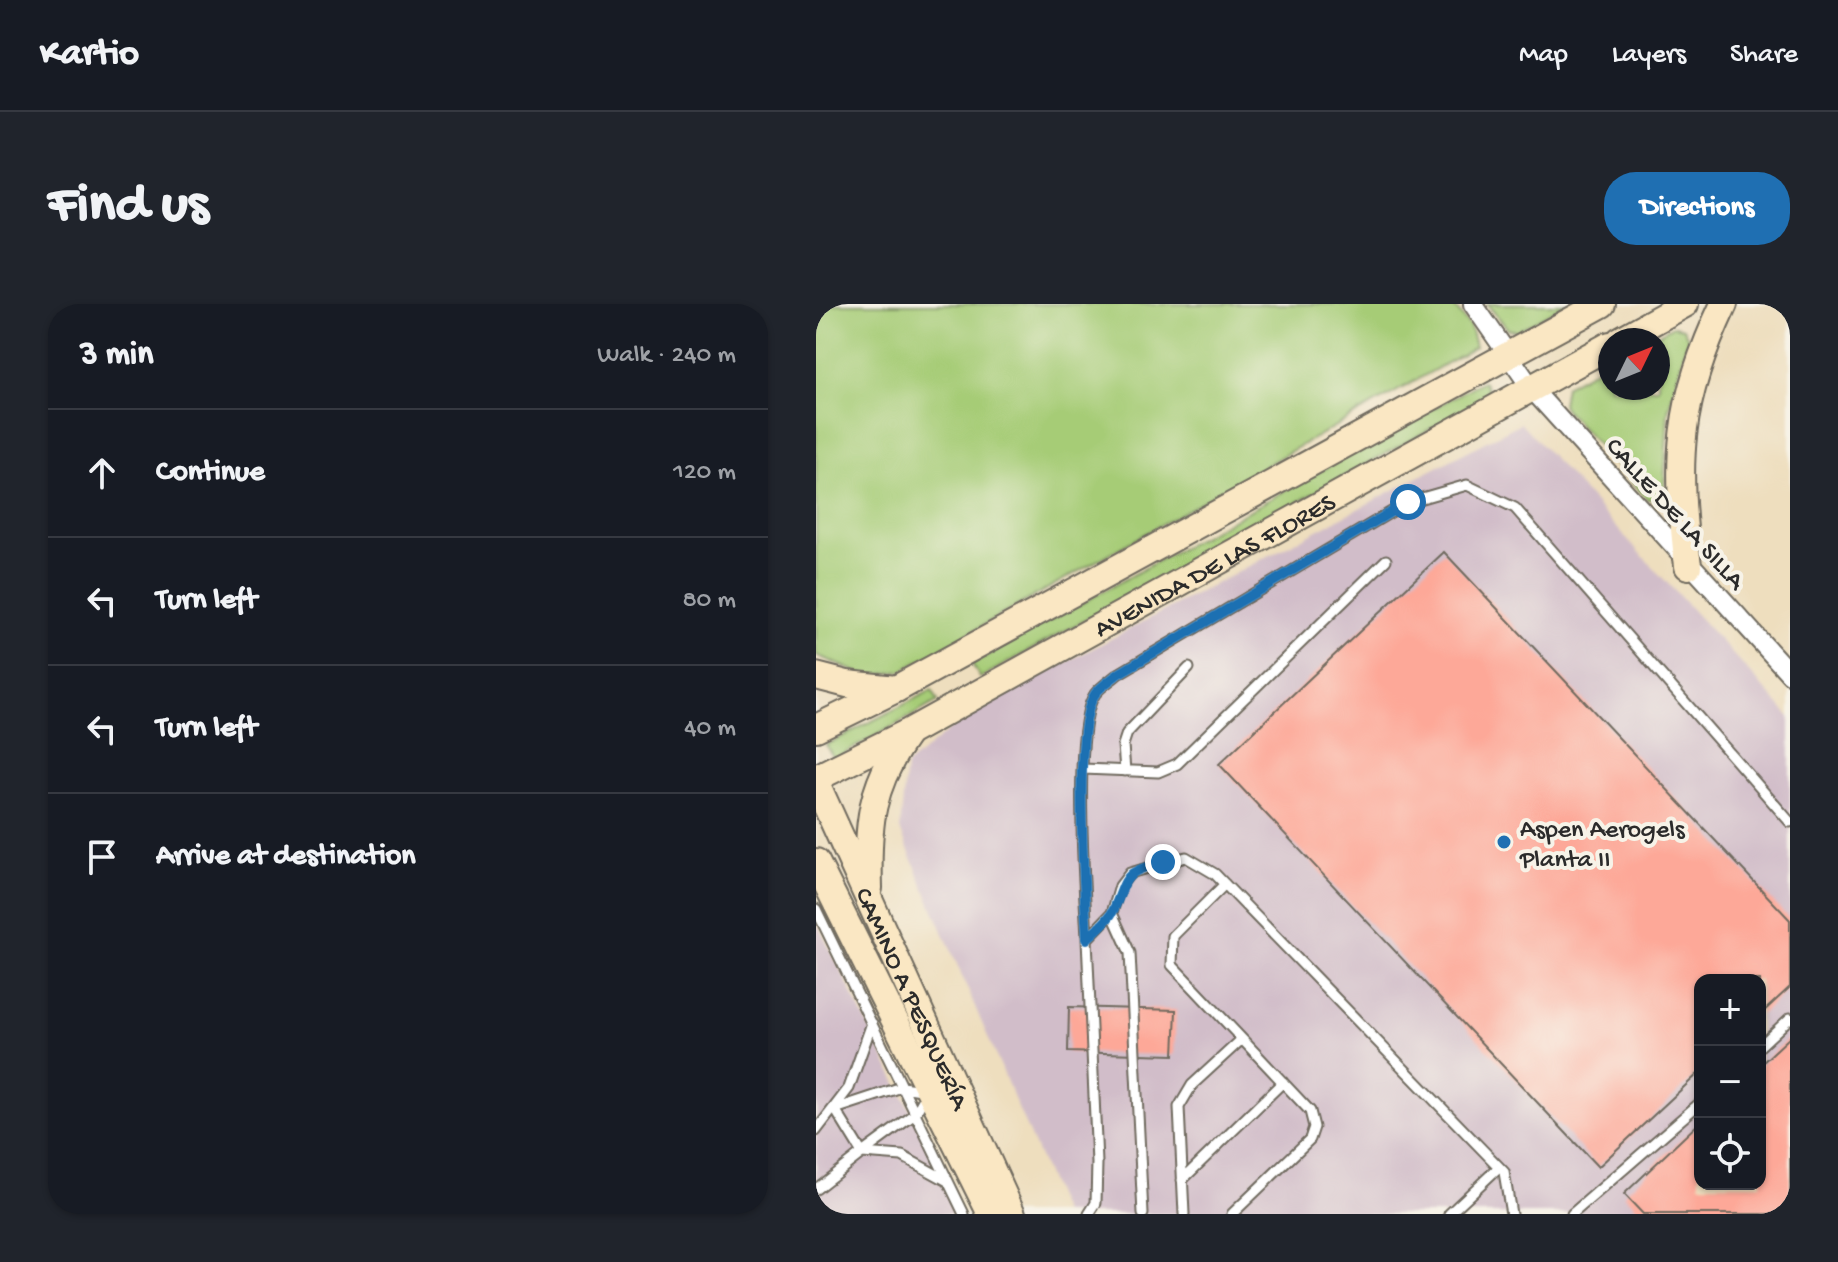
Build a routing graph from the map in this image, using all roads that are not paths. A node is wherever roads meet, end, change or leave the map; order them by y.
1 (1473, 304) edge
2 (1602, 304) edge
3 (1685, 304) edge
4 (1724, 304) edge
5 (1642, 328) edge
6 (1598, 352) edge
7 (1508, 355) junction
8 (1532, 389) junction
9 (1386, 560) dead end
10 (1688, 566) junction
11 (946, 662) junction
12 (1189, 668) dead end
13 (1790, 674) edge
14 (816, 676) edge
15 (896, 689) junction
16 (966, 700) junction
17 (816, 728) edge
18 (909, 732) junction
19 (1083, 769) junction
20 (1125, 771) junction
21 (816, 780) edge
22 (1790, 822) edge
23 (816, 862) edge
24 (1225, 884) junction
25 (870, 899) junction
26 (816, 909) edge
27 (1112, 913) junction
28 (1087, 939) junction
29 (911, 992) junction
30 (1790, 1018) edge
31 (872, 1023) junction
32 (1242, 1039) junction
33 (1766, 1040) edge
34 (1283, 1082) junction
35 (915, 1089) junction
36 (1694, 1108) edge
37 (835, 1109) junction
38 (915, 1114) junction
39 (816, 1131) edge
40 (862, 1153) junction
41 (1499, 1167) junction
42 (992, 1170) junction
43 (1182, 1180) junction
44 (948, 1181) junction
45 (816, 1189) edge
46 (1007, 1211) edge
47 (964, 1214) edge
48 (1089, 1214) edge
49 (1143, 1214) edge
50 (1184, 1214) edge
51 (1232, 1214) edge
52 (1449, 1214) edge
53 (1511, 1214) edge
54 (1572, 1214) edge

1 - 7 street, CALLE DE LA SILLA
2 - 7 street, AVENIDA DE LAS FLORES
3 - 5 street
4 - 10 street
6 - 8 street, AVENIDA DE LAS FLORES
7 - 8 street, CALLE DE LA SILLA
7 - 11 street, AVENIDA DE LAS FLORES
8 - 10 street, CALLE DE LA SILLA
8 - 16 street, AVENIDA DE LAS FLORES
9 - 20 lane
10 - 13 street, CALLE DE LA SILLA
11 - 15 street, AVENIDA DE LAS FLORES
11 - 16 street
12 - 20 lane
14 - 15 street
15 - 17 street, AVENIDA DE LAS FLORES
16 - 18 street, AVENIDA DE LAS FLORES
18 - 21 street, AVENIDA DE LAS FLORES
18 - 25 street
19 - 20 lane
19 - 22 lane
19 - 28 lane
21 - 25 street, CAMINO A PESQUERÍA
23 - 35 street, CAMINO A PESQUERÍA
24 - 27 lane
24 - 32 lane
24 - 41 lane
25 - 29 street, CAMINO A PESQUERÍA
26 - 31 lane
27 - 28 lane
27 - 49 lane
28 - 48 lane
29 - 35 street
29 - 42 street, CAMINO A PESQUERÍA
30 - 33 lane
31 - 35 lane
31 - 37 lane
32 - 34 lane
32 - 43 lane
34 - 43 lane
34 - 51 lane
35 - 37 lane
35 - 38 lane
35 - 38 lane
35 - 42 street
35 - 46 street, CAMINO A PESQUERÍA
36 - 54 lane
37 - 39 lane
37 - 40 lane
38 - 40 lane
38 - 44 lane
40 - 44 lane
40 - 45 lane
41 - 52 lane
41 - 53 lane
42 - 46 street, CAMINO A PESQUERÍA
43 - 50 lane
44 - 47 lane

